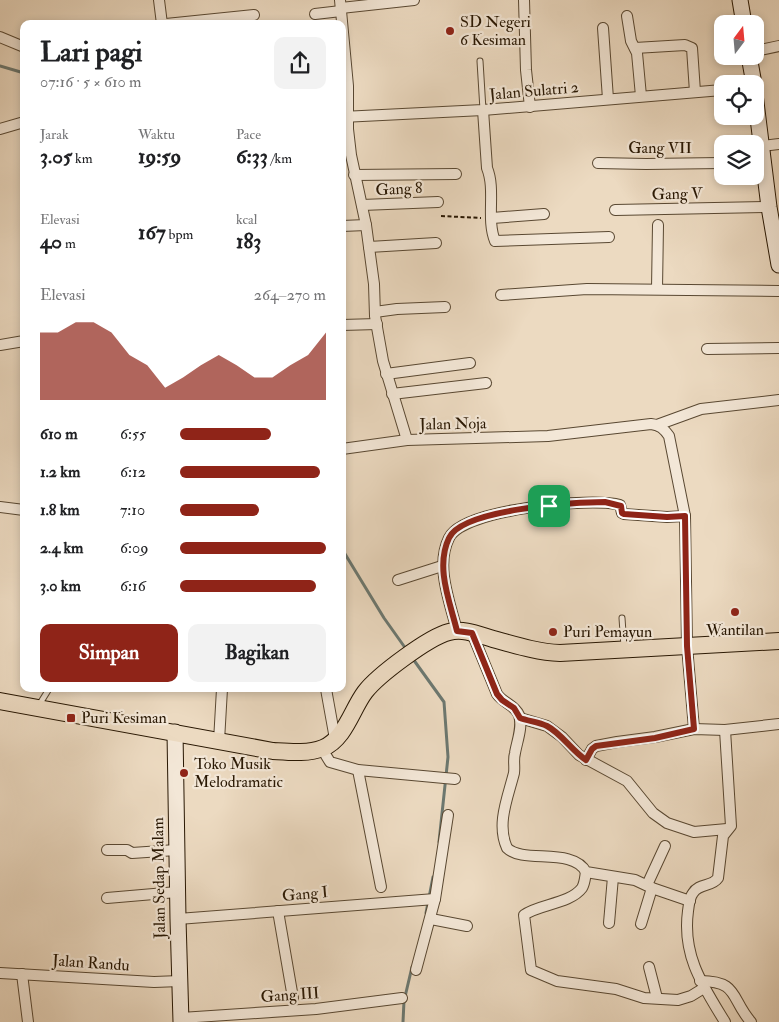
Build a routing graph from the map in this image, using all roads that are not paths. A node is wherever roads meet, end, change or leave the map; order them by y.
1 (159, 0) edge
2 (414, 0) edge
3 (524, 0) edge
4 (740, 0) edge
5 (341, 6) edge
6 (315, 14) dead end
7 (254, 15) dead end
8 (742, 15) edge
9 (627, 16) dead end
10 (162, 20) edge
11 (205, 20) edge
12 (342, 20) edge
13 (602, 28) dead end
14 (0, 37) edge
15 (20, 45) edge
16 (779, 46) edge
17 (635, 48) junction
18 (764, 49) edge
19 (480, 61) dead end
20 (714, 91) edge
21 (695, 92) junction
22 (641, 96) junction
23 (608, 99) junction
24 (530, 106) junction
25 (483, 110) junction
26 (346, 117) edge
27 (346, 121) edge
28 (20, 123) edge
29 (0, 129) edge
30 (779, 144) edge
31 (764, 146) edge
32 (598, 163) dead end
33 (714, 163) edge
34 (456, 174) dead end
35 (354, 175) junction
36 (764, 184) edge
37 (438, 202) dead end
38 (362, 206) junction
39 (769, 207) junction
40 (615, 210) dead end
41 (544, 214) dead end
42 (492, 218) junction
43 (366, 225) junction
44 (658, 225) dead end
45 (346, 226) edge
46 (776, 230) edge
47 (609, 237) dead end
48 (436, 243) dead end
49 (369, 247) junction
50 (779, 265) edge
51 (657, 289) junction
52 (779, 291) edge
53 (501, 295) dead end
54 (445, 307) dead end
55 (375, 312) junction
56 (377, 324) junction
57 (346, 325) edge
58 (20, 342) edge
59 (0, 345) edge
60 (779, 348) edge
61 (707, 349) dead end
62 (470, 363) dead end
63 (386, 374) junction
64 (486, 383) dead end
65 (392, 394) junction
66 (779, 400) edge
67 (674, 418) junction
68 (657, 425) junction
69 (669, 436) junction
70 (407, 440) junction
71 (346, 448) edge
72 (0, 507) edge
73 (20, 510) edge
74 (685, 516) junction
75 (442, 566) junction
76 (398, 580) dead end
77 (622, 618) dead end
78 (465, 632) junction
79 (779, 641) edge
80 (687, 646) junction
81 (624, 650) junction
82 (47, 692) edge
83 (222, 692) edge
84 (326, 692) edge
85 (0, 701) edge
86 (38, 708) junction
87 (520, 718) junction
88 (779, 727) edge
89 (694, 729) junction
90 (725, 730) junction
91 (175, 732) junction
92 (219, 741) junction
93 (329, 744) junction
94 (586, 760) junction
95 (358, 770) junction
96 (450, 779) dead end
97 (448, 815) dead end
98 (727, 830) junction
99 (666, 846) dead end
100 (107, 850) dead end
101 (176, 850) junction
102 (586, 872) junction
103 (613, 877) junction
104 (650, 886) junction
105 (381, 887) dead end
106 (177, 892) junction
107 (108, 898) dead end
108 (432, 899) junction
109 (690, 901) junction
110 (278, 911) junction
111 (178, 919) junction
112 (431, 919) junction
113 (609, 923) dead end
114 (640, 924) dead end
115 (467, 926) dead end
116 (649, 967) dead end
117 (416, 970) dead end
118 (0, 973) edge
119 (22, 974) junction
120 (180, 981) junction
121 (702, 985) junction
122 (293, 998) dead end
123 (402, 998) dead end
124 (657, 998) junction
125 (181, 1020) edge
126 (28, 1022) edge
127 (725, 1022) edge
128 (751, 1022) edge

1 - 10 street
2 - 5 street
3 - 24 street
4 - 8 street
5 - 6 street
5 - 12 street, Jalan Noja
7 - 11 street
9 - 17 street
13 - 23 street
14 - 15 street
16 - 18 street
17 - 21 street
17 - 22 street
19 - 25 lane
20 - 21 street, Jalan Sulatri 2
21 - 22 street, Jalan Sulatri 2
22 - 23 street, Jalan Sulatri 2
23 - 24 street, Jalan Sulatri 2
24 - 25 street, Jalan Sulatri 2
25 - 26 street, Jalan Sulatri 2
25 - 42 street
27 - 35 street, Jalan Noja
28 - 29 street
30 - 31 street
32 - 33 street, Gang VII
34 - 35 street
35 - 38 street, Jalan Noja
36 - 39 street
37 - 38 street, Gang 8
38 - 43 street, Jalan Noja
39 - 40 street, Gang V
39 - 46 street
41 - 42 street
42 - 47 street
43 - 45 street
43 - 49 street, Jalan Noja
44 - 51 street
46 - 50 street
48 - 49 street
49 - 55 street, Jalan Noja
51 - 52 street
51 - 53 street
54 - 55 street
55 - 56 street, Jalan Noja
56 - 57 street
56 - 63 street, Jalan Noja
58 - 59 street
60 - 61 street
62 - 63 street
63 - 65 street, Jalan Noja
64 - 65 street
65 - 70 street, Jalan Noja
66 - 67 street, Jalan Noja
67 - 68 street, Jalan Noja
67 - 69 street
68 - 69 street
68 - 70 street, Jalan Noja
69 - 74 street
70 - 71 street
72 - 73 street
74 - 75 street
74 - 80 street
75 - 76 street
75 - 78 street
77 - 81 lane
78 - 81 main road
78 - 87 street
78 - 93 main road
79 - 80 main road
80 - 81 main road
80 - 89 street
82 - 86 lane
83 - 92 street
84 - 93 street
85 - 86 main road
86 - 91 main road
87 - 94 street
87 - 102 street
88 - 90 street
89 - 90 street
89 - 94 street
90 - 98 street
91 - 92 main road
91 - 101 street, Jalan Sedap Malam
92 - 93 main road
93 - 95 street
94 - 98 street
95 - 96 street
95 - 105 street
97 - 108 street
98 - 109 street
99 - 104 street
100 - 101 street
101 - 106 street, Jalan Sedap Malam
102 - 103 street
102 - 124 street
103 - 104 street
103 - 113 street
104 - 109 street
104 - 114 street
106 - 107 street
106 - 111 street, Jalan Sedap Malam
108 - 110 street, Gang I
108 - 112 street
109 - 121 street
110 - 111 street, Gang I
110 - 122 street
111 - 120 street, Jalan Sedap Malam
112 - 115 street
112 - 117 street
116 - 124 street
118 - 119 street, Jalan Randu
119 - 120 street, Jalan Randu
119 - 126 street
120 - 125 street, Jalan Sedap Malam
121 - 124 street
121 - 127 street
121 - 128 street
123 - 125 street, Gang III

